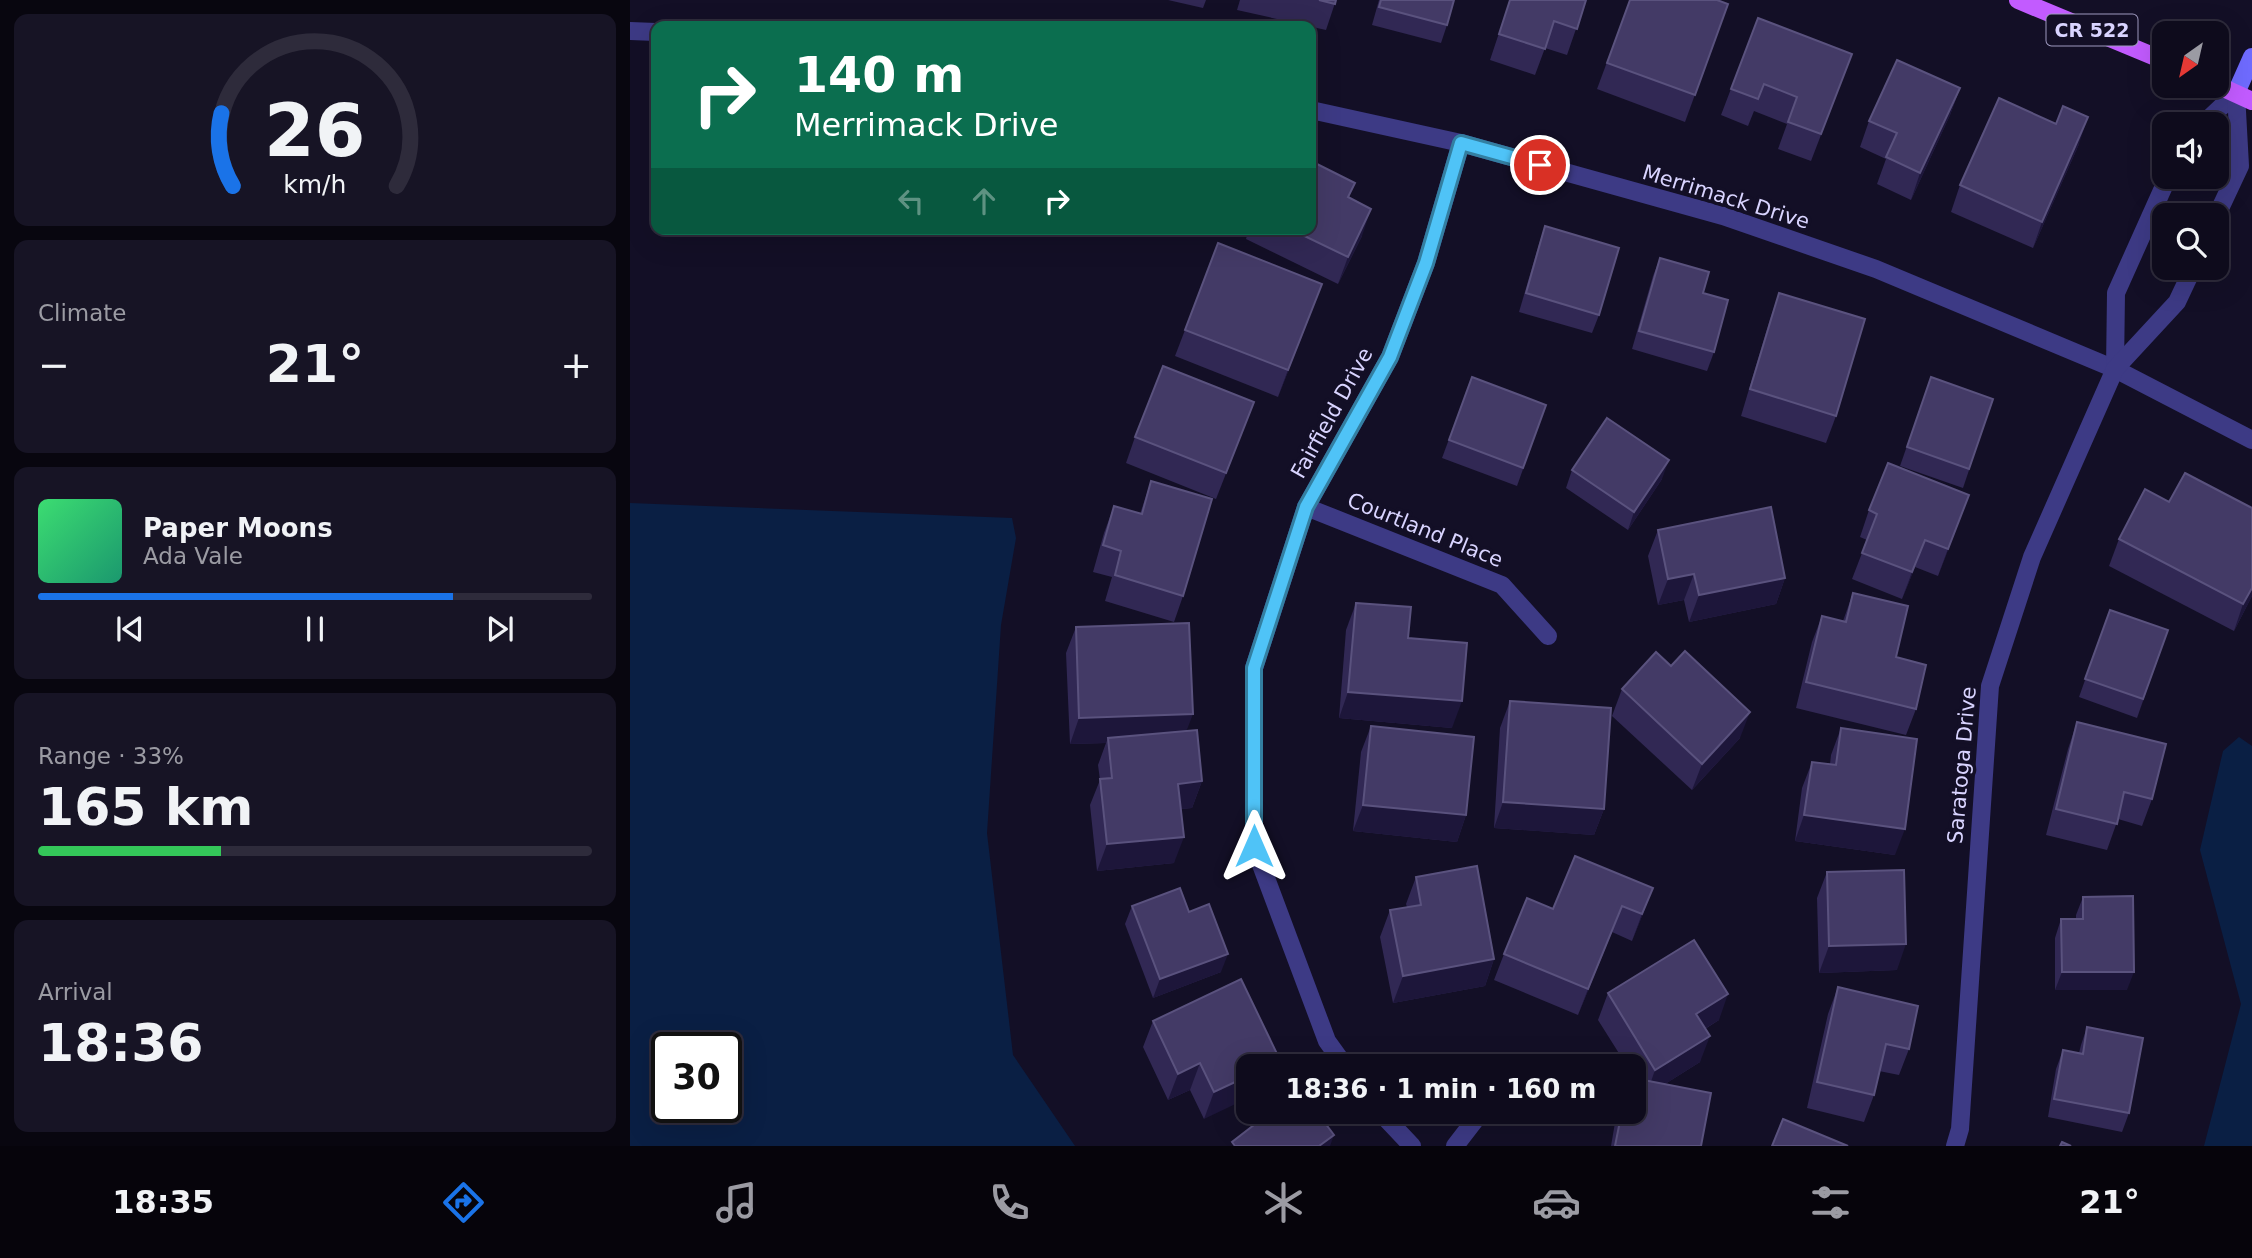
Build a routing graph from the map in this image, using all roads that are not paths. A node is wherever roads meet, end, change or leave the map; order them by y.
1 (2018, 0) edge
2 (630, 31) edge
3 (651, 32) edge
4 (2152, 56) edge
5 (2252, 57) edge
6 (2244, 97) edge
7 (1316, 111) edge
8 (2221, 112) edge
9 (1461, 143) junction
10 (2163, 189) edge
11 (2222, 203) edge
12 (2187, 280) edge
13 (2115, 369) junction
14 (2252, 440) edge
15 (1306, 507) junction
16 (1548, 636) dead end
17 (1336, 1054) edge
18 (1391, 1124) edge
19 (1472, 1124) edge
20 (1412, 1146) edge
21 (1455, 1146) edge
22 (1955, 1146) edge

1 - 4 main road, CR 522
2 - 3 street
5 - 6 street
6 - 8 street
6 - 11 street
7 - 9 street, Merrimack Drive
9 - 13 street, Merrimack Drive
9 - 15 street, Fairfield Drive
10 - 13 street
12 - 13 street
13 - 14 street, Merrimack Drive
13 - 22 street, Saratoga Drive
15 - 16 street, Courtland Place
15 - 17 street, Fairfield Drive
18 - 20 street
19 - 21 street

